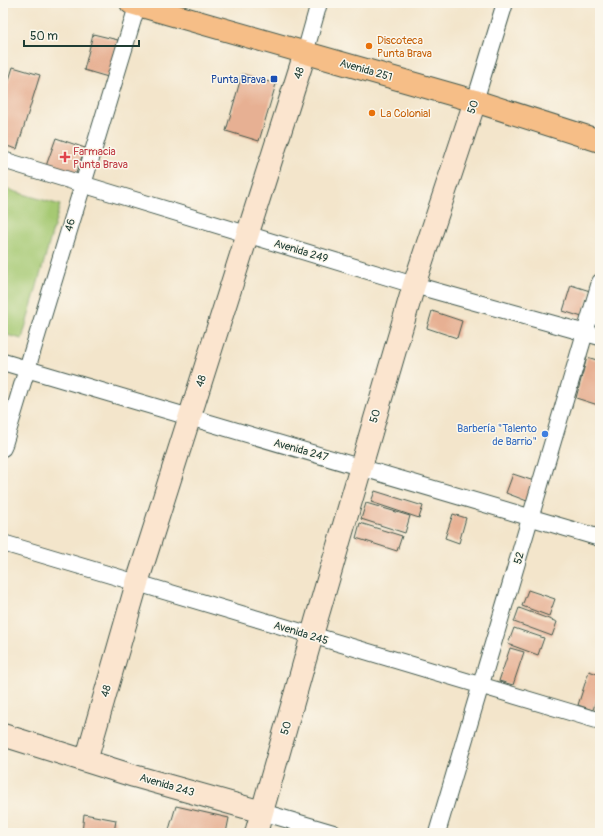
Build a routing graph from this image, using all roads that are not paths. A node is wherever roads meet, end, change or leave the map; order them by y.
1 (319, 3) edge
2 (505, 3) edge
3 (136, 4) edge
4 (305, 53) junction
5 (475, 101) junction
6 (600, 141) edge
7 (3, 160) edge
8 (83, 184) junction
9 (249, 235) junction
10 (600, 282) edge
11 (414, 285) junction
12 (584, 332) junction
13 (600, 337) edge
14 (3, 362) edge
15 (27, 369) junction
16 (189, 417) junction
17 (3, 448) edge
18 (360, 468) junction
19 (531, 517) junction
20 (600, 538) edge
21 (3, 543) edge
22 (137, 583) junction
23 (311, 636) junction
24 (481, 686) junction
25 (600, 721) edge
26 (3, 735) edge
27 (86, 761) junction
28 (262, 812) junction
29 (256, 833) edge
30 (332, 833) edge
31 (437, 833) edge

1 - 4 street, 48
2 - 5 street, 50
3 - 4 main road, Avenida 251
3 - 8 street, 46
4 - 5 main road, Avenida 251
4 - 9 street, 48
5 - 6 main road, Avenida 251
5 - 11 street, 50
7 - 8 street, Avenida 249
8 - 9 street, Avenida 249
8 - 15 street, 46
9 - 11 street, Avenida 249
9 - 16 street, 48
10 - 12 street, 52
11 - 12 street, Avenida 249
11 - 18 street, 50
12 - 13 street, Avenida 249
12 - 19 street, 52
14 - 15 street, Avenida 247
15 - 16 street, Avenida 247
15 - 17 street, 46
16 - 18 street, Avenida 247
16 - 22 street, 48
18 - 19 street, Avenida 247
18 - 23 street, 50
19 - 20 street, Avenida 247
19 - 24 street, 52
21 - 22 street, Avenida 245
22 - 23 street, Avenida 245
22 - 27 street, 48
23 - 24 street, Avenida 245
23 - 28 street, 50
24 - 25 street, Avenida 245
24 - 31 street, 52
26 - 27 street, Avenida 243
27 - 28 street, Avenida 243
28 - 29 street, 50
28 - 30 street, Avenida 243

